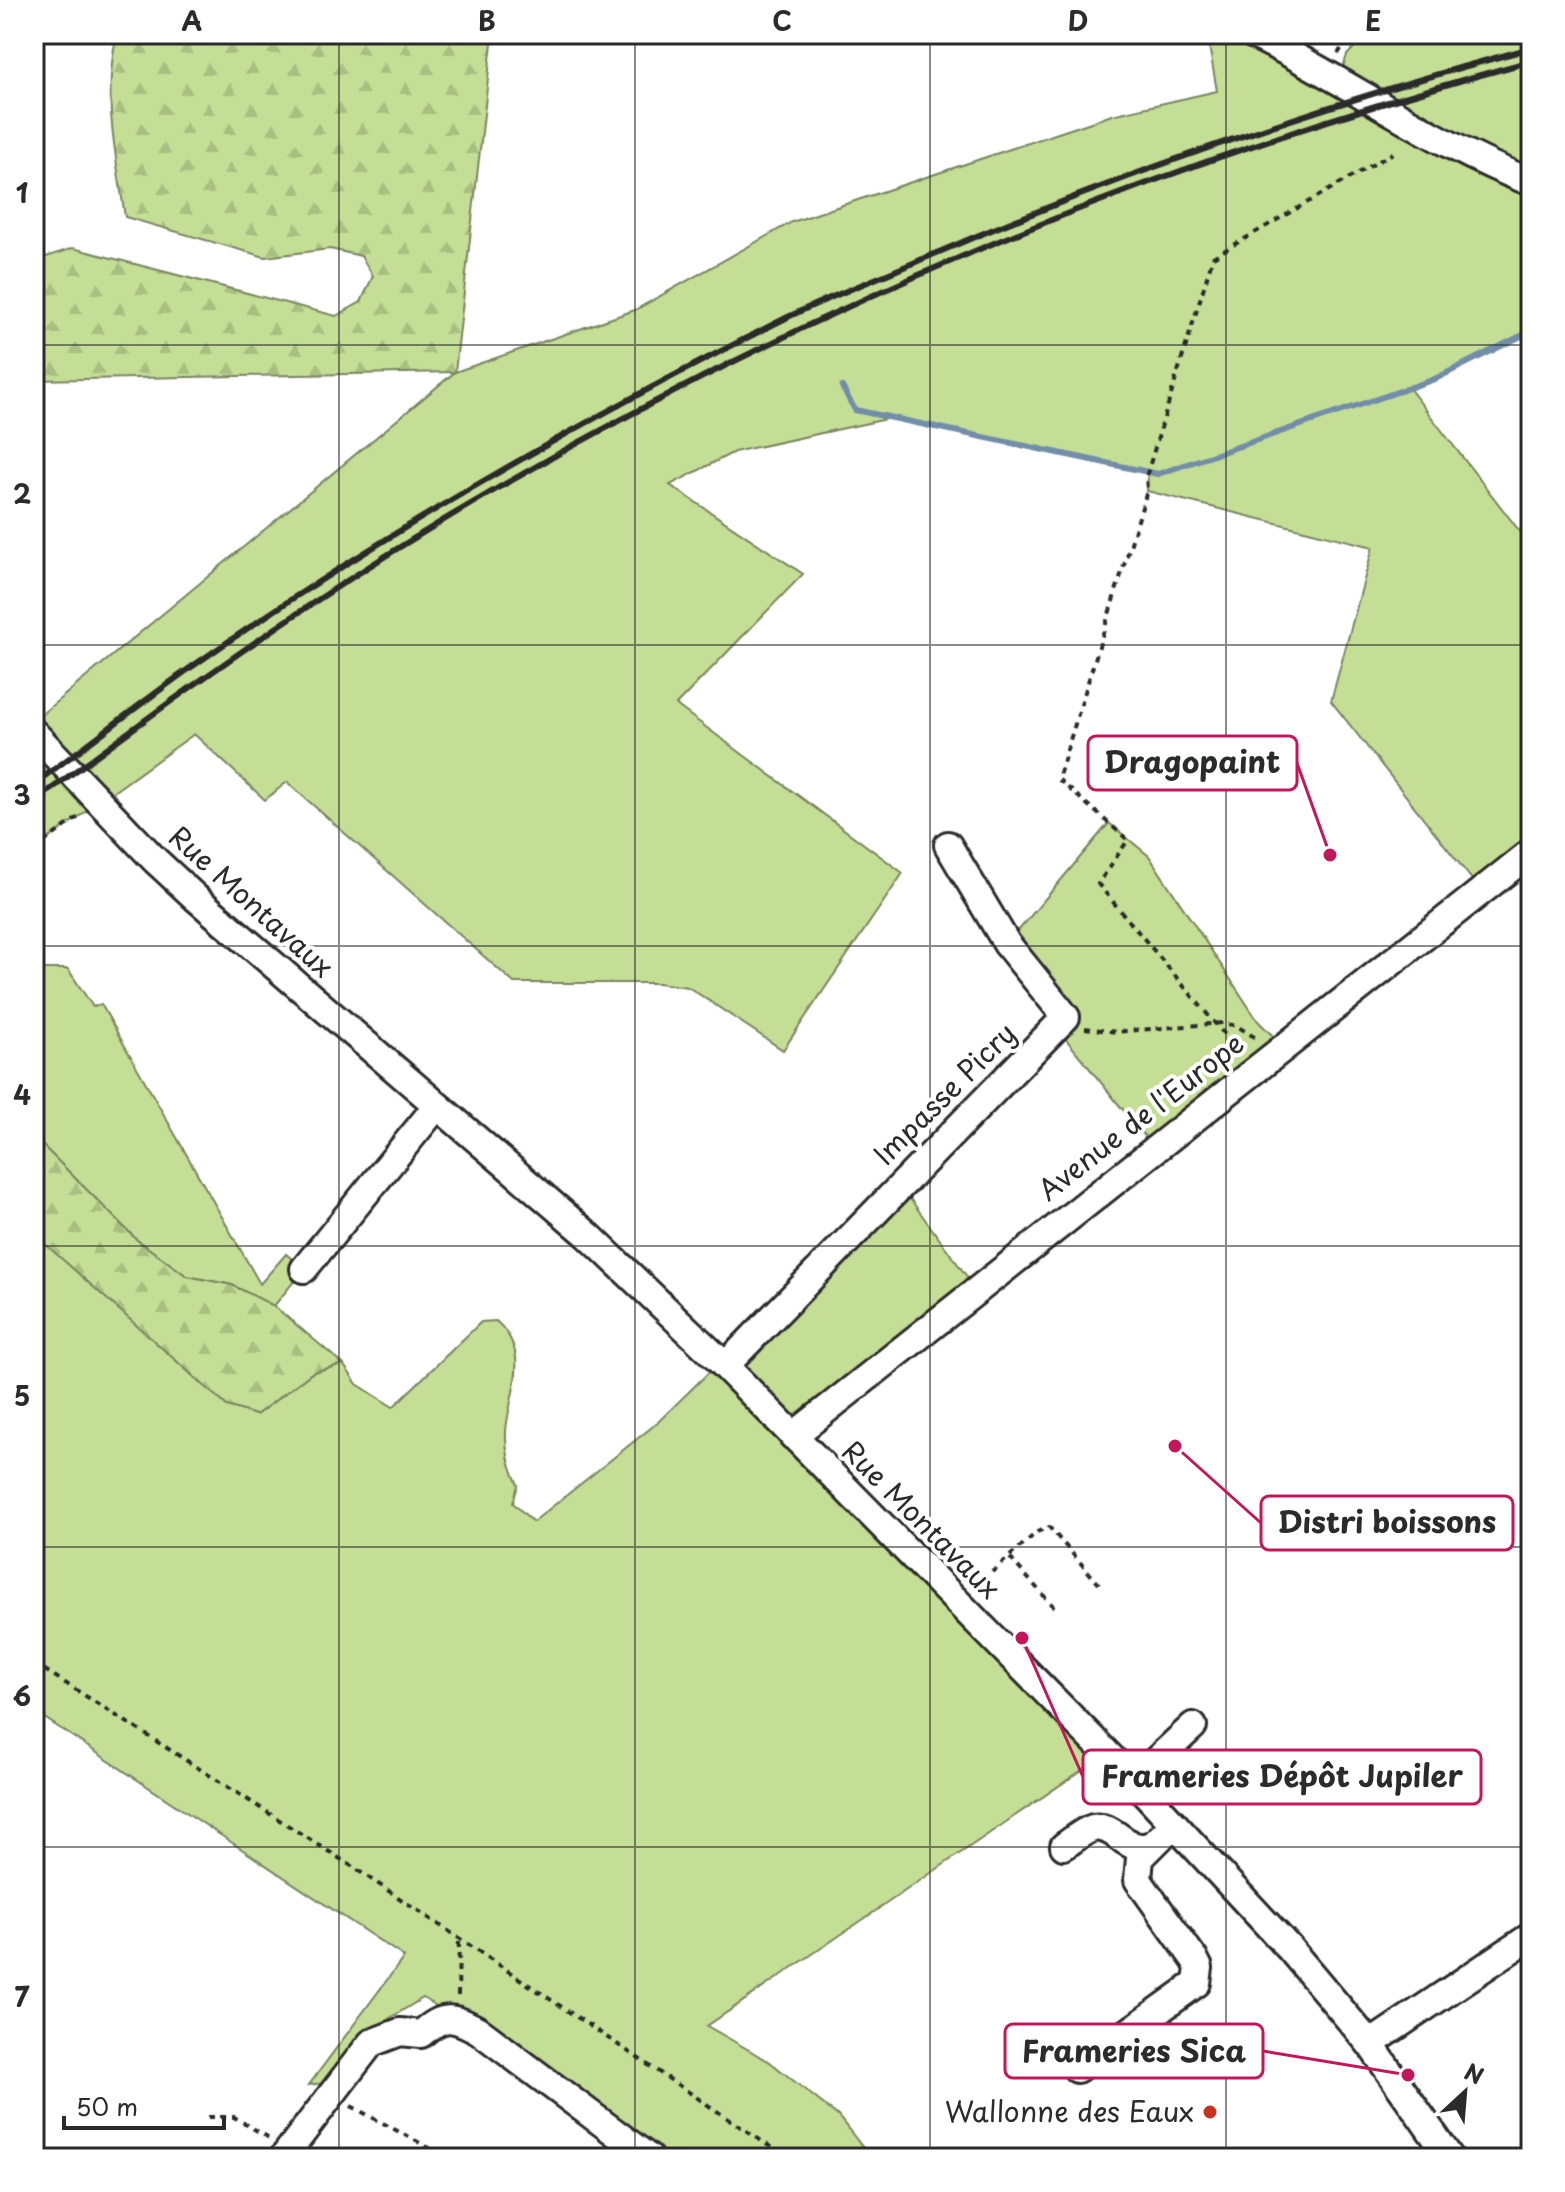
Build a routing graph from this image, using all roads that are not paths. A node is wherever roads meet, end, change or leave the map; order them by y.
1 (1252, 34) edge
2 (1286, 41) edge
3 (1531, 182) edge
4 (34, 733) edge
5 (948, 845) dead end
6 (1531, 852) edge
7 (436, 1107) junction
8 (304, 1269) dead end
9 (725, 1366) junction
10 (793, 1436) junction
11 (1193, 1726) dead end
12 (1134, 1781) junction
13 (1174, 1824) junction
14 (1064, 1846) dead end
15 (1148, 1846) junction
16 (1531, 1936) edge
17 (1370, 2044) junction
18 (1077, 2069) dead end
19 (293, 2144) edge
20 (649, 2158) edge
21 (1450, 2158) edge

1 - 2 street
2 - 3 street
4 - 7 street, Rue Montavaux
5 - 9 street, Impasse Picry
6 - 10 street, Avenue de l'Europe
7 - 8 street
7 - 9 street, Rue Montavaux
9 - 10 street, Rue Montavaux
10 - 12 street, Rue Montavaux
11 - 12 street
12 - 13 street, Rue Montavaux
13 - 15 street
13 - 17 street, Rue Montavaux
14 - 15 street
15 - 18 street
16 - 17 street
17 - 21 street, Rue Montavaux
19 - 20 street

